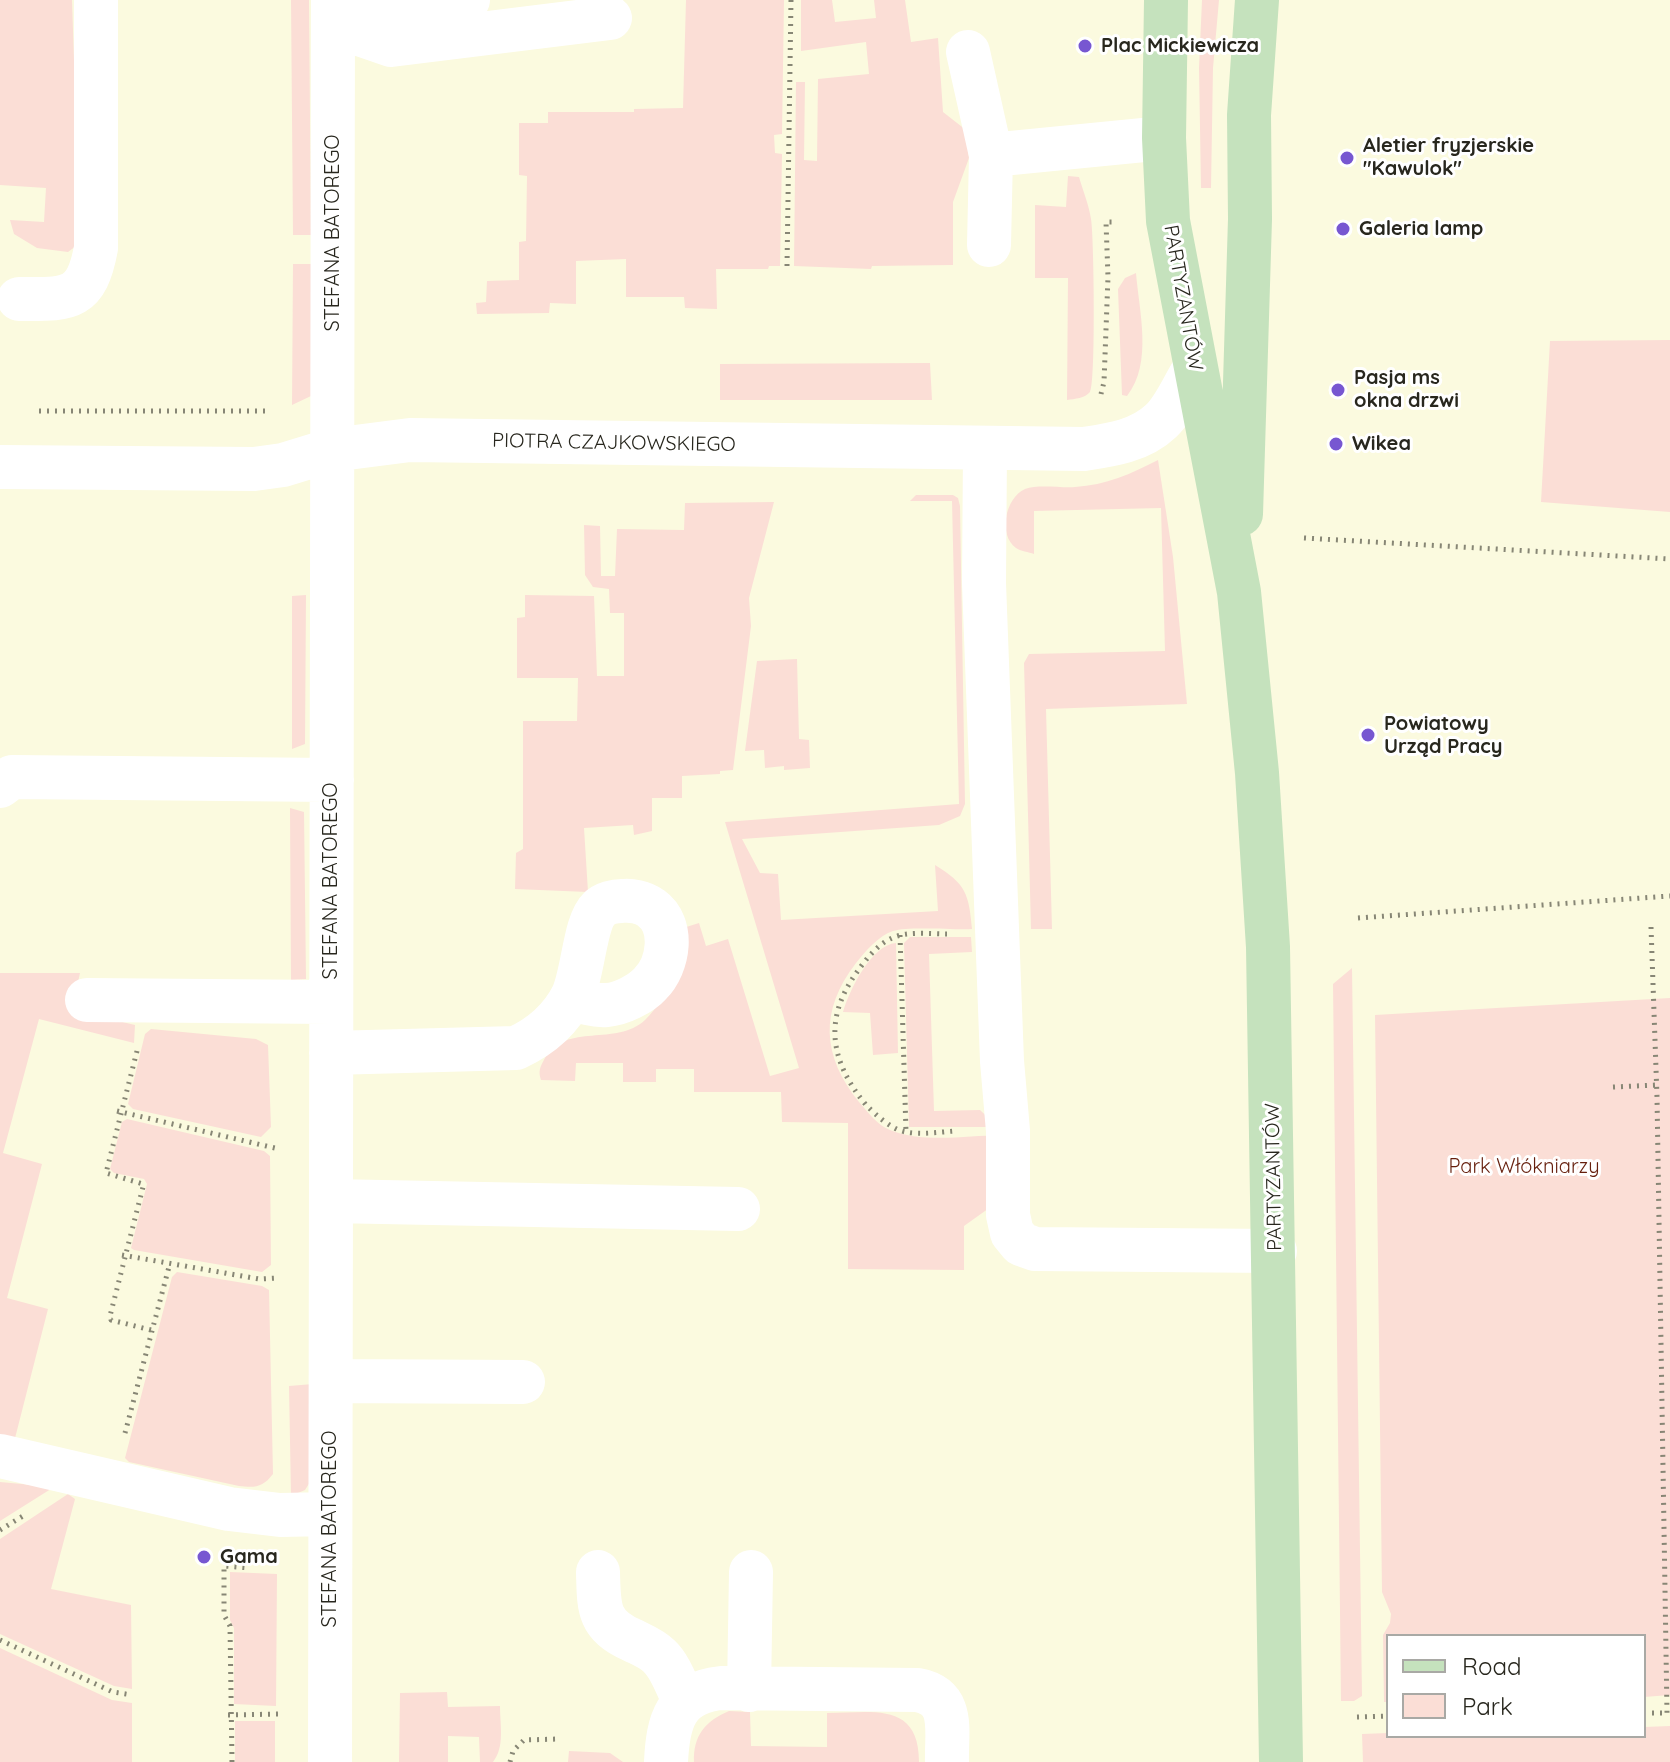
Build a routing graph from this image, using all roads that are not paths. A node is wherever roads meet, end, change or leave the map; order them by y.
1 (96, 0) edge
2 (468, 0) edge
3 (1166, 0) edge
4 (1257, 0) edge
5 (333, 13) edge
6 (610, 18) dead end
7 (968, 52) dead end
8 (1164, 138) junction
9 (991, 155) junction
10 (989, 245) dead end
11 (19, 299) dead end
12 (1195, 368) junction
13 (332, 430) junction
14 (985, 449) junction
15 (0, 467) edge
16 (1239, 592) junction
17 (332, 780) junction
18 (0, 786) edge
19 (572, 998) dead end
20 (87, 1000) dead end
21 (331, 1002) junction
22 (331, 1053) junction
23 (331, 1201) junction
24 (738, 1209) dead end
25 (1275, 1251) junction
26 (331, 1381) junction
27 (523, 1382) dead end
28 (0, 1456) edge
29 (330, 1514) junction
30 (598, 1572) dead end
31 (751, 1572) dead end
32 (749, 1690) junction
33 (684, 1701) junction
34 (330, 1762) edge
35 (666, 1762) edge
36 (947, 1762) edge
37 (1281, 1762) edge

1 - 11 street
2 - 5 street
3 - 8 main road, PARTYZANTÓW
4 - 16 main road, PARTYZANTÓW
5 - 6 street
5 - 13 street, STEFANA BATOREGO
7 - 9 street
8 - 9 street
8 - 12 main road, PARTYZANTÓW
9 - 10 street
12 - 14 street, PIOTRA CZAJKOWSKIEGO
12 - 16 main road, PARTYZANTÓW
13 - 14 street, PIOTRA CZAJKOWSKIEGO
13 - 15 street, PIOTRA CZAJKOWSKIEGO
13 - 17 street, STEFANA BATOREGO
14 - 25 street
16 - 25 main road, PARTYZANTÓW
17 - 18 street
17 - 21 street, STEFANA BATOREGO
19 - 22 street
20 - 21 street
21 - 22 street, STEFANA BATOREGO
22 - 23 street, STEFANA BATOREGO
23 - 24 street
23 - 26 street, STEFANA BATOREGO
25 - 37 main road, PARTYZANTÓW
26 - 27 street
26 - 29 street, STEFANA BATOREGO
28 - 29 street
29 - 34 street, STEFANA BATOREGO
30 - 33 street
31 - 32 street
32 - 33 street
32 - 36 street
33 - 35 street

